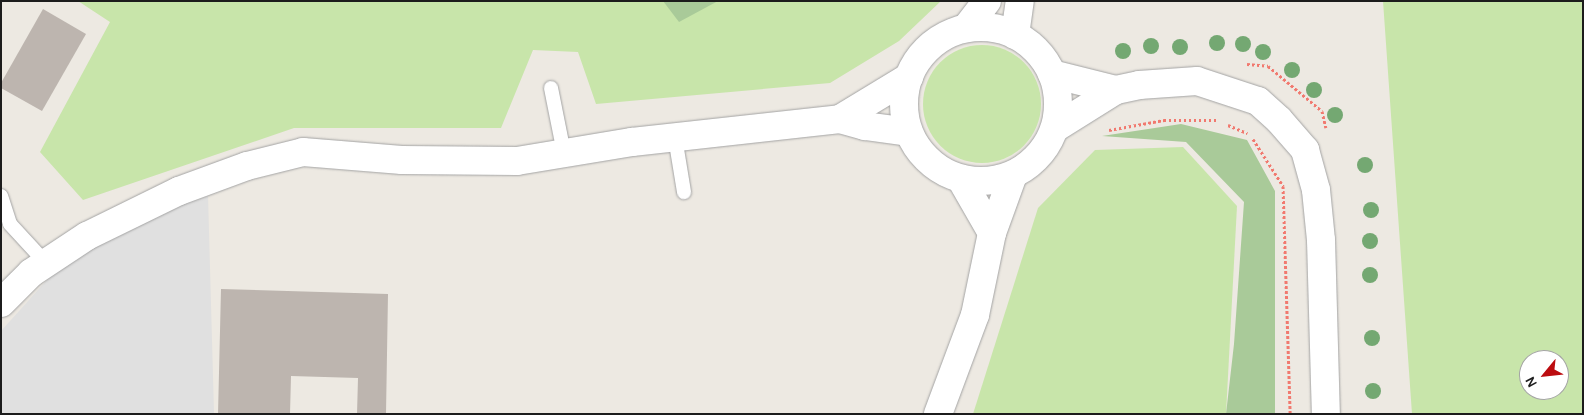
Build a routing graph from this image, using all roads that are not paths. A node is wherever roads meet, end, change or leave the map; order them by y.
1 (987, 1) edge
2 (1020, 1) edge
3 (966, 28) junction
4 (1015, 35) junction
5 (1052, 74) junction
6 (908, 77) junction
7 (551, 88) dead end
8 (1116, 90) junction
9 (840, 119) junction
10 (1055, 128) junction
11 (909, 132) junction
12 (675, 137) junction
13 (564, 153) junction
14 (1013, 175) junction
15 (961, 179) junction
16 (684, 192) dead end
17 (1, 196) edge
18 (6, 224) edge
19 (992, 233) junction
20 (46, 263) junction
21 (1, 303) edge
22 (938, 414) edge
23 (1326, 414) edge

1 - 3 street
2 - 4 street
3 - 4 street
3 - 6 street
4 - 5 street
5 - 8 street
5 - 10 street
6 - 9 street
6 - 11 street
7 - 13 lane
8 - 10 street
8 - 23 street
9 - 11 street
9 - 12 street
10 - 14 street
11 - 15 street
12 - 13 street
12 - 16 lane
13 - 20 street
14 - 15 street
14 - 19 street
15 - 19 street
17 - 18 lane
18 - 20 lane
19 - 22 street
20 - 21 street

